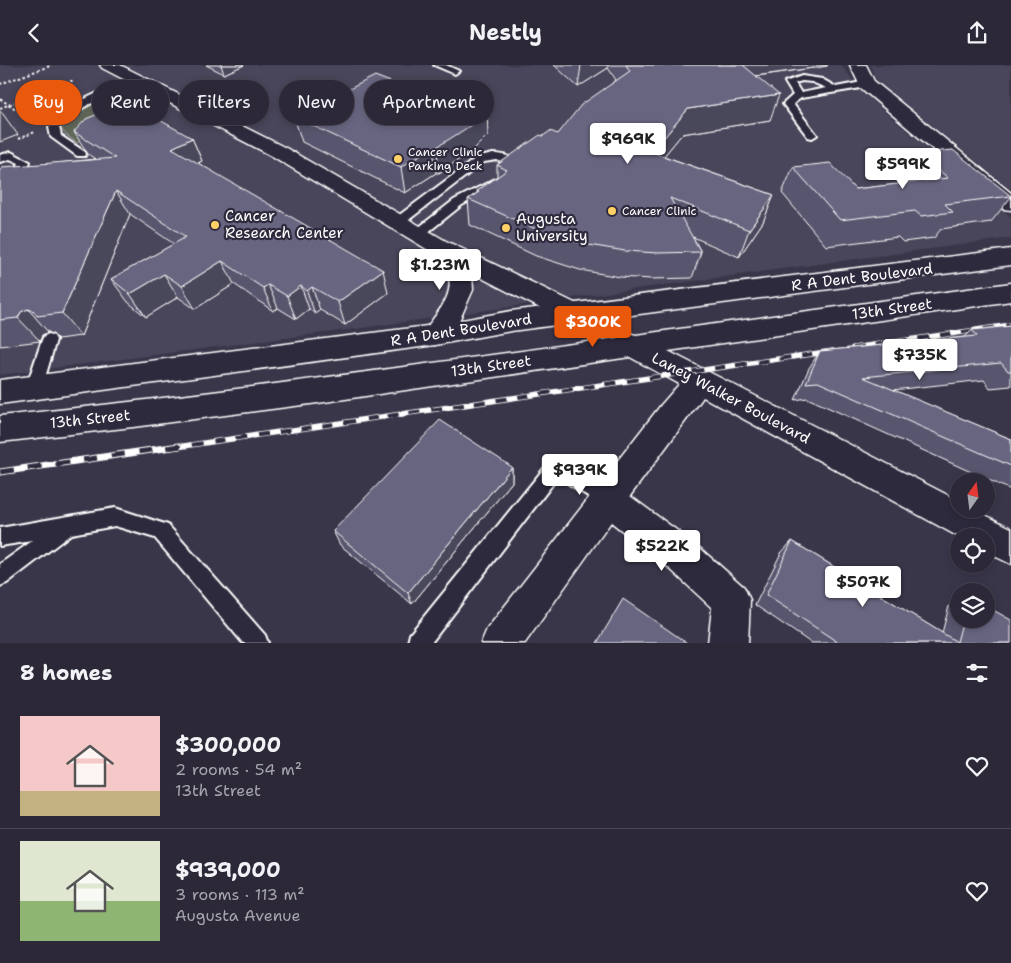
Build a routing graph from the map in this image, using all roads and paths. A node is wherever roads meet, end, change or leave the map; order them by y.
1 (108, 65) edge
2 (438, 65) edge
3 (858, 65) edge
4 (50, 66) dead end
5 (455, 71) dead end
6 (137, 80) edge
7 (0, 84) edge
8 (868, 85) junction
9 (835, 90) junction
10 (169, 96) edge
11 (798, 96) junction
12 (0, 99) edge
13 (15, 103) edge
14 (9, 105) junction
15 (0, 108) edge
16 (52, 125) edge
17 (55, 125) edge
18 (45, 128) junction
19 (812, 135) dead end
20 (18, 139) dead end
21 (81, 155) edge
22 (0, 159) edge
23 (445, 188) junction
24 (11, 191) edge
25 (465, 198) junction
26 (1011, 204) edge
27 (398, 222) junction
28 (428, 240) junction
29 (1011, 257) edge
30 (1011, 292) edge
31 (574, 314) junction
32 (434, 335) junction
33 (49, 340) dead end
34 (631, 345) junction
35 (699, 381) junction
36 (34, 388) junction
37 (0, 392) edge
38 (0, 429) edge
39 (608, 499) junction
40 (67, 525) junction
41 (0, 537) edge
42 (1011, 547) edge
43 (0, 576) edge
44 (257, 643) edge
45 (419, 643) edge
46 (501, 643) edge
47 (728, 643) edge

1 - 6 main road, Laney Walker Boulevard
2 - 5 lane
3 - 8 main road
4 - 7 path
8 - 9 lane
8 - 26 main road
9 - 11 lane
9 - 11 lane
10 - 27 main road, Laney Walker Boulevard
11 - 19 lane
12 - 14 path
13 - 14 path
14 - 15 path
14 - 18 path
16 - 18 path
17 - 21 lane
18 - 20 path
22 - 24 lane
23 - 25 lane
23 - 25 lane
23 - 27 lane
25 - 28 lane
27 - 28 main road, Laney Walker Boulevard
28 - 31 main road, Laney Walker Boulevard
28 - 32 main road
29 - 31 main road, R A Dent Boulevard
30 - 34 main road, 13th Street
31 - 32 main road, R A Dent Boulevard
31 - 34 main road, Laney Walker Boulevard
32 - 36 main road, R A Dent Boulevard
33 - 36 lane
34 - 35 main road, Laney Walker Boulevard
34 - 38 main road, 13th Street
35 - 39 main road
35 - 42 main road, Laney Walker Boulevard
36 - 37 main road, R A Dent Boulevard
39 - 45 lane
39 - 46 main road
39 - 47 main road
40 - 41 lane
40 - 43 lane
40 - 44 lane

